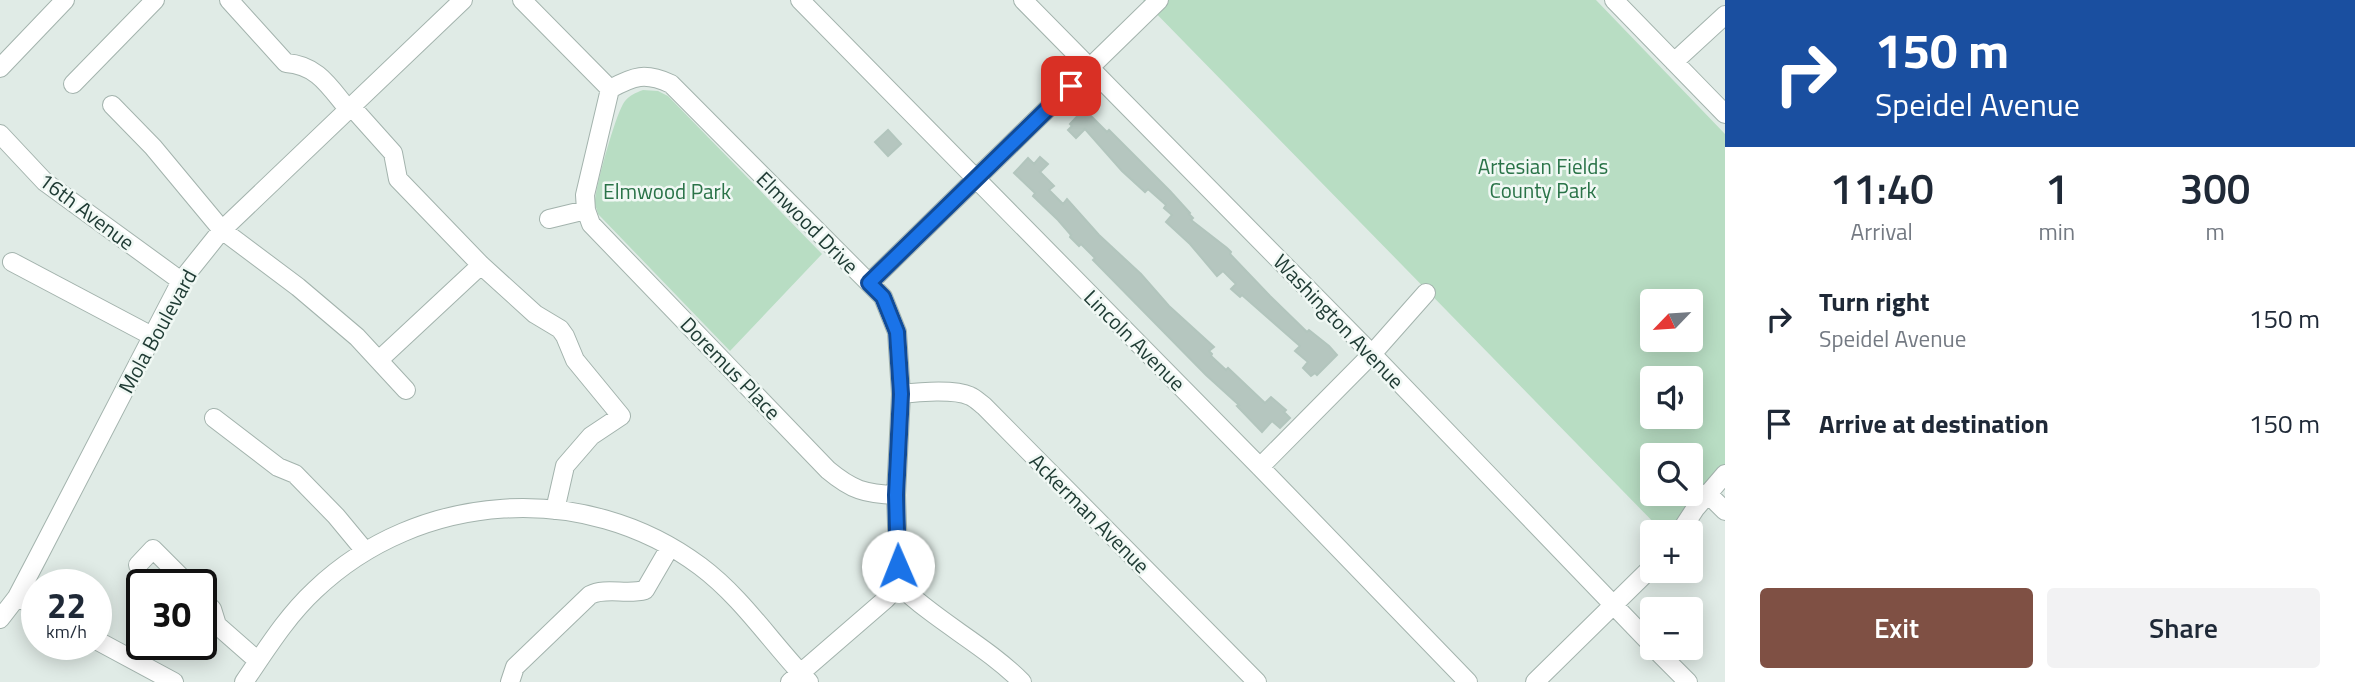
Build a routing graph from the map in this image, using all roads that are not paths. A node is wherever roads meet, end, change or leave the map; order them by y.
1 (65, 0) edge
2 (155, 0) edge
3 (229, 0) edge
4 (463, 0) edge
5 (522, 0) edge
6 (800, 0) edge
7 (1023, 0) edge
8 (1159, 0) edge
9 (1614, 0) edge
10 (1725, 15) edge
11 (1674, 62) junction
12 (1090, 67) junction
13 (0, 68) edge
14 (73, 84) dead end
15 (610, 89) junction
16 (112, 105) dead end
17 (349, 106) junction
18 (1725, 114) edge
19 (0, 134) edge
20 (977, 179) junction
21 (586, 211) junction
22 (549, 219) dead end
23 (222, 230) junction
24 (12, 262) dead end
25 (481, 265) junction
26 (181, 281) junction
27 (869, 283) junction
28 (1426, 293) dead end
29 (152, 336) junction
30 (1372, 354) junction
31 (379, 360) junction
32 (405, 390) dead end
33 (901, 394) junction
34 (214, 418) dead end
35 (1260, 467) junction
36 (1725, 474) edge
37 (1707, 493) junction
38 (896, 495) junction
39 (555, 510) junction
40 (1725, 511) edge
41 (1688, 520) edge
42 (670, 547) junction
43 (365, 551) junction
44 (138, 565) dead end
45 (173, 569) edge
46 (1640, 579) edge
47 (899, 585) junction
48 (17, 597) junction
49 (21, 599) edge
50 (1613, 606) junction
51 (0, 619) edge
52 (217, 625) edge
53 (1640, 633) edge
54 (112, 649) edge
55 (1667, 660) edge
56 (258, 661) junction
57 (800, 679) edge
58 (174, 682) edge
59 (244, 682) edge
60 (510, 682) edge
61 (1022, 682) edge
62 (1257, 682) edge
63 (1468, 682) edge
64 (1535, 682) edge
65 (1689, 682) edge

1 - 13 street
2 - 14 street
3 - 17 street
4 - 17 street, Mola Boulevard
5 - 15 street
6 - 20 street, Lincoln Avenue
7 - 12 street, Washington Avenue
8 - 12 street
9 - 11 street
10 - 11 street
11 - 18 street
12 - 20 street
12 - 30 street, Washington Avenue
15 - 21 street
15 - 27 street, Elmwood Drive
16 - 23 street
17 - 23 street, Mola Boulevard
17 - 25 street
19 - 26 street, 16th Avenue
20 - 27 street
20 - 35 street, Lincoln Avenue
21 - 22 street
21 - 38 street, Doremus Place
23 - 26 street, Mola Boulevard
23 - 31 street
24 - 29 street
25 - 31 street
25 - 39 street
26 - 29 street, Mola Boulevard
27 - 33 street, Elmwood Drive
28 - 30 street
29 - 48 street, Mola Boulevard
30 - 35 street
30 - 50 street, Washington Avenue
31 - 32 street
33 - 38 street, Elmwood Drive
33 - 62 street, Ackerman Avenue
34 - 43 street
35 - 63 street, Lincoln Avenue
36 - 37 street
37 - 40 street
37 - 41 street
38 - 47 street, Elmwood Drive
39 - 42 street
39 - 43 street
42 - 57 street
42 - 60 street
43 - 56 street
44 - 45 street
46 - 50 street
47 - 57 street
47 - 61 street
48 - 49 street
48 - 51 street, Mola Boulevard
50 - 53 street, Washington Avenue
50 - 64 street
52 - 56 street
54 - 58 street
55 - 65 street, Washington Avenue
56 - 59 street

